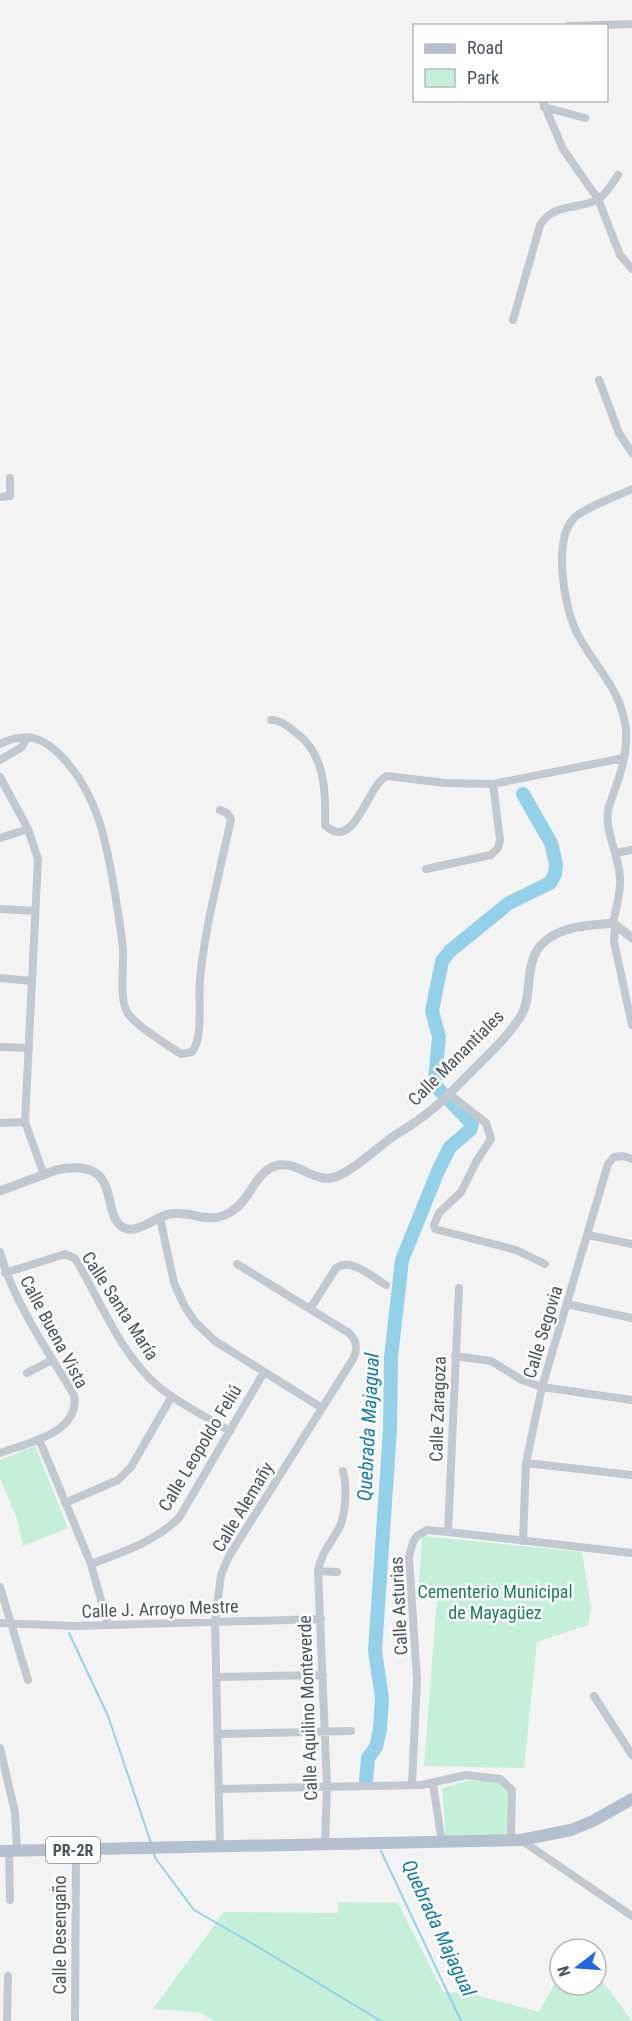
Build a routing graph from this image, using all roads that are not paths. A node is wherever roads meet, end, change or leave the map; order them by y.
1 (632, 24) edge
2 (608, 25) edge
3 (543, 104) edge
4 (585, 117) dead end
5 (618, 175) dead end
6 (598, 200) junction
7 (632, 269) edge
8 (513, 320) dead end
9 (599, 380) dead end
10 (632, 453) edge
11 (10, 478) dead end
12 (632, 489) edge
13 (0, 497) edge
14 (271, 720) dead end
15 (26, 739) junction
16 (0, 744) edge
17 (624, 758) junction
18 (0, 760) edge
19 (0, 777) edge
20 (493, 784) junction
21 (220, 810) dead end
22 (28, 829) junction
23 (0, 838) edge
24 (632, 850) edge
25 (615, 853) junction
26 (426, 869) dead end
27 (0, 909) edge
28 (35, 911) junction
29 (614, 924) junction
30 (632, 938) edge
31 (0, 978) edge
32 (32, 981) junction
33 (632, 1025) edge
34 (0, 1047) edge
35 (29, 1048) junction
36 (449, 1094) junction
37 (26, 1122) junction
38 (0, 1123) edge
39 (632, 1159) edge
40 (44, 1175) junction
41 (0, 1191) edge
42 (160, 1218) junction
43 (588, 1235) junction
44 (632, 1244) edge
45 (0, 1252) edge
46 (237, 1264) dead end
47 (545, 1264) dead end
48 (5, 1272) junction
49 (386, 1285) dead end
50 (459, 1288) dead end
51 (567, 1304) junction
52 (310, 1309) junction
53 (632, 1318) edge
54 (455, 1356) junction
55 (52, 1360) junction
56 (264, 1372) junction
57 (27, 1373) dead end
58 (542, 1387) junction
59 (172, 1396) junction
60 (632, 1400) edge
61 (322, 1408) junction
62 (230, 1431) junction
63 (39, 1439) junction
64 (0, 1453) edge
65 (526, 1463) junction
66 (343, 1471) dead end
67 (632, 1475) edge
68 (65, 1503) junction
69 (448, 1532) junction
70 (523, 1541) junction
71 (632, 1553) edge
72 (92, 1564) junction
73 (318, 1571) junction
74 (337, 1572) dead end
75 (0, 1587) edge
76 (321, 1619) junction
77 (215, 1622) junction
78 (0, 1623) edge
79 (10, 1623) junction
80 (108, 1625) junction
81 (323, 1675) junction
82 (217, 1677) junction
83 (28, 1680) dead end
84 (594, 1696) dead end
85 (325, 1731) junction
86 (351, 1731) dead end
87 (219, 1734) junction
88 (0, 1748) edge
89 (632, 1755) edge
90 (433, 1784) junction
91 (412, 1785) junction
92 (327, 1786) junction
93 (219, 1789) junction
94 (632, 1798) edge
95 (516, 1840) junction
96 (442, 1843) junction
97 (325, 1845) junction
98 (220, 1848) junction
99 (76, 1850) junction
100 (9, 1851) edge
101 (10, 1900) dead end
102 (632, 1916) edge
103 (8, 1976) dead end
104 (7, 2021) edge
105 (75, 2021) edge

1 - 2 street
3 - 4 street
3 - 6 street
5 - 6 street
6 - 7 street
6 - 8 street
9 - 10 street
11 - 13 street
12 - 17 street
14 - 20 street
15 - 16 street
15 - 18 street
15 - 21 street
17 - 20 street
17 - 25 street
19 - 22 street
20 - 26 street
22 - 23 street
22 - 28 street
24 - 25 street
25 - 29 street
27 - 28 street
28 - 32 street
29 - 30 street
29 - 33 street
29 - 36 street, Calle Manantiales
31 - 32 street
32 - 35 street
34 - 35 street
35 - 37 street
36 - 42 street, Calle Manantiales
36 - 47 street
37 - 38 street
37 - 40 street
39 - 43 street, Calle Segovia
40 - 41 street, Calle Manantiales
40 - 42 street, Calle Manantiales
42 - 56 street
43 - 44 street
43 - 51 street, Calle Segovia
45 - 48 street, Calle Buena Vista
46 - 52 street, Calle Alemañy
48 - 55 street, Calle Buena Vista
48 - 59 street, Calle Santa María
49 - 52 street
50 - 54 street, Calle Zaragoza
51 - 53 street
51 - 58 street, Calle Segovia
52 - 61 street, Calle Alemañy
54 - 58 street
54 - 69 street, Calle Zaragoza
55 - 57 street
55 - 63 street, Calle Buena Vista
56 - 61 street
56 - 62 street, Calle Leopoldo Feliú
58 - 60 street
58 - 65 street, Calle Segovia
59 - 62 street, Calle Santa María
59 - 68 street
61 - 77 street, Calle Alemañy
62 - 72 street, Calle Leopoldo Feliú
63 - 64 street, Calle Buena Vista
63 - 68 street
65 - 67 street
65 - 70 street, Calle Segovia
66 - 73 street, Calle Aquilino Monteverde
68 - 72 street
69 - 70 street, Calle Asturias
69 - 91 street, Calle Asturias
70 - 71 street, Calle Asturias
72 - 80 street
73 - 74 street
73 - 76 street, Calle Aquilino Monteverde
75 - 79 street
76 - 77 street, Calle J. Arroyo Mestre
76 - 81 street, Calle Aquilino Monteverde
77 - 80 street, Calle J. Arroyo Mestre
77 - 82 street, Calle Alemañy
78 - 79 street, Calle J. Arroyo Mestre
79 - 80 street, Calle J. Arroyo Mestre
79 - 83 street
81 - 82 street
81 - 85 street, Calle Aquilino Monteverde
82 - 87 street, Calle Alemañy
84 - 89 street
85 - 86 street
85 - 87 street
85 - 92 street, Calle Aquilino Monteverde
87 - 93 street, Calle Alemañy
88 - 100 street
90 - 91 street
90 - 95 street
90 - 96 street
91 - 92 street
92 - 93 street
92 - 97 street, Calle Aquilino Monteverde
93 - 98 street, Calle Alemañy
94 - 95 main road, PR-2R
95 - 96 main road, PR-2R
95 - 102 street
96 - 97 main road, PR-2R
97 - 98 main road, PR-2R
98 - 99 main road, PR-2R
99 - 100 main road, PR-2R
99 - 105 street, Calle Desengaño
100 - 101 street
103 - 104 street

